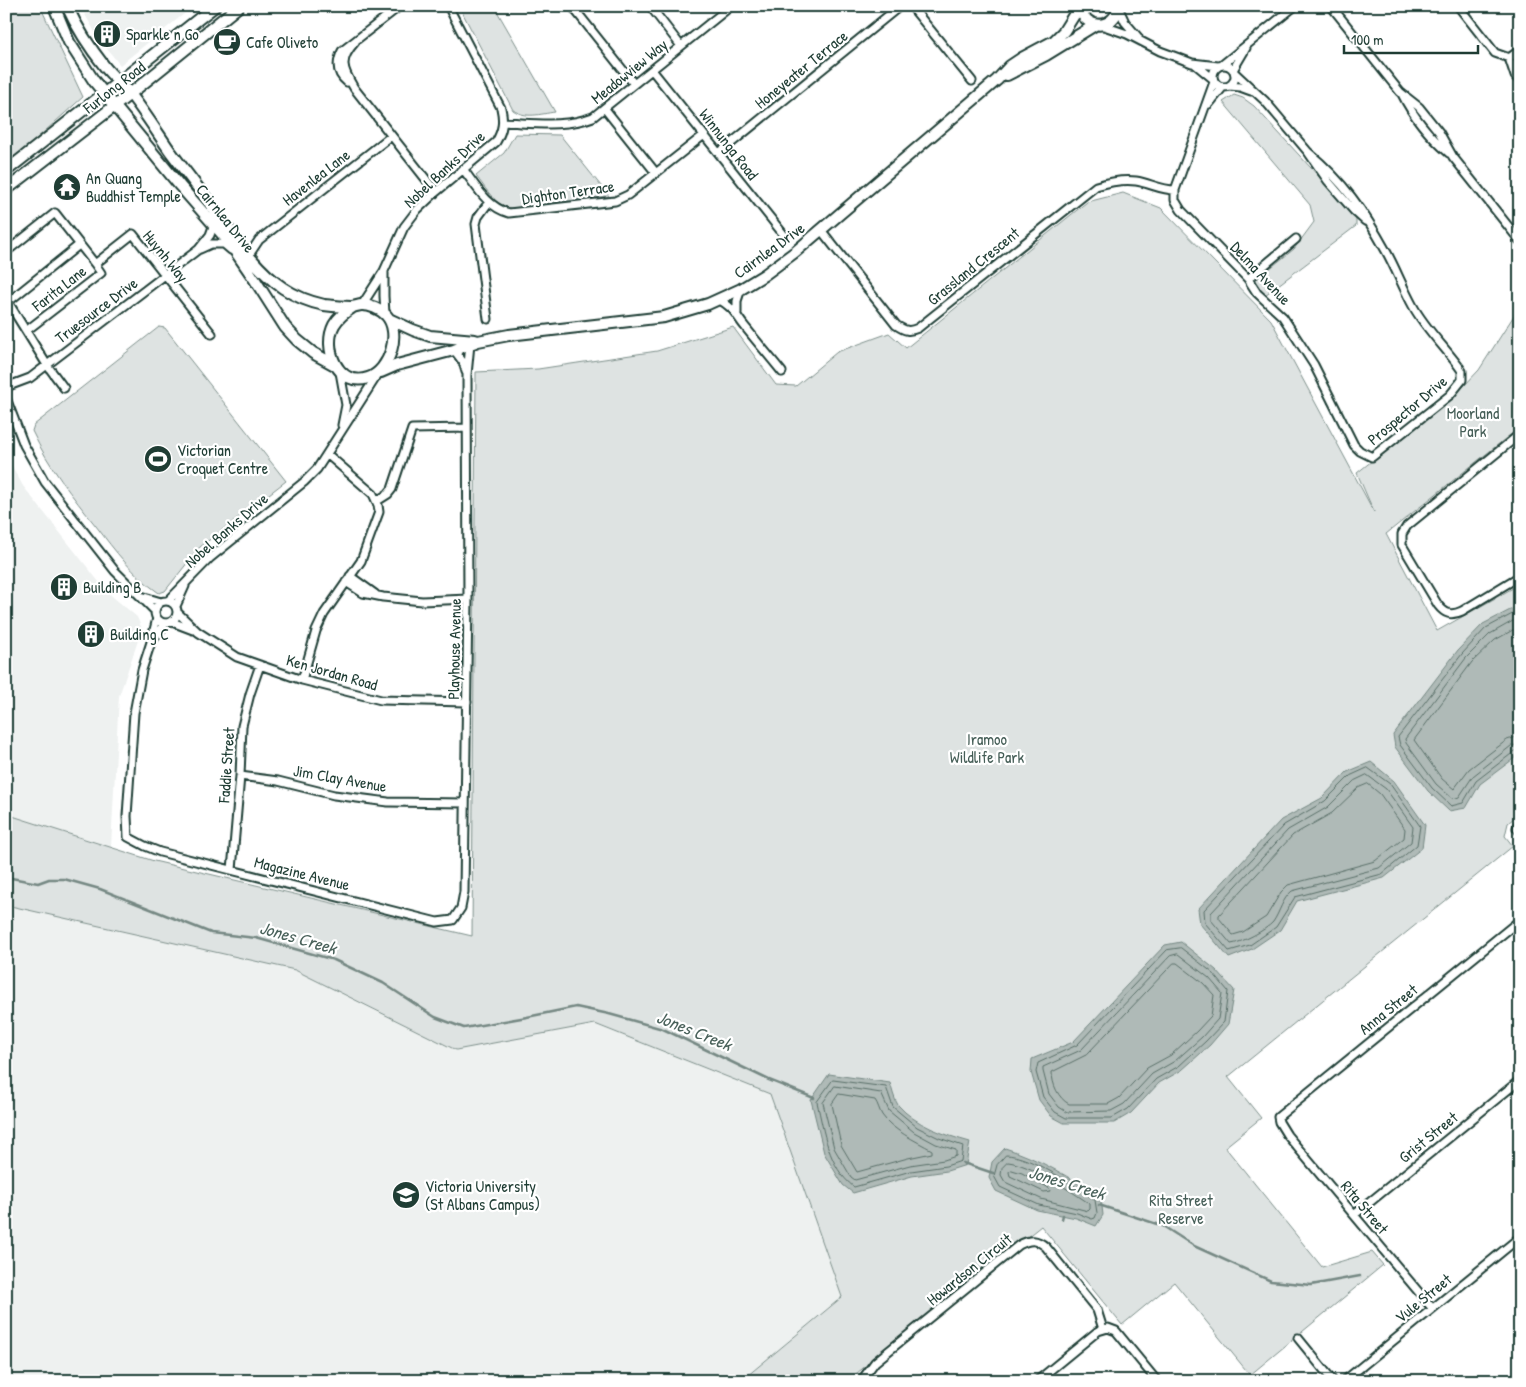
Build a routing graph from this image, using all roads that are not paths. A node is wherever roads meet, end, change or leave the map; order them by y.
1 (54, 6) edge
2 (67, 6) edge
3 (215, 6) edge
4 (239, 6) edge
5 (400, 6) edge
6 (448, 6) edge
7 (572, 6) edge
8 (650, 6) edge
9 (731, 6) edge
10 (900, 6) edge
11 (911, 6) edge
12 (1295, 6) edge
13 (1331, 6) edge
14 (1458, 6) edge
15 (1079, 7) edge
16 (1119, 8) edge
17 (1098, 25) junction
18 (1144, 42) junction
19 (1247, 45) junction
20 (681, 46) junction
21 (1520, 50) edge
22 (1509, 58) junction
23 (1192, 63) junction
24 (1220, 65) junction
25 (652, 70) junction
26 (1234, 72) junction
27 (997, 80) junction
28 (1213, 80) junction
29 (118, 81) junction
30 (972, 81) dead end
31 (1520, 81) edge
32 (634, 84) junction
33 (1226, 86) junction
34 (1256, 92) junction
35 (104, 93) junction
36 (130, 94) junction
37 (115, 106) junction
38 (1205, 108) junction
39 (605, 109) junction
40 (503, 122) junction
41 (704, 135) junction
42 (391, 136) junction
43 (719, 154) junction
44 (463, 169) junction
45 (6, 171) edge
46 (656, 173) junction
47 (6, 190) edge
48 (1175, 190) junction
49 (436, 192) junction
50 (489, 202) junction
51 (214, 224) junction
52 (821, 230) junction
53 (784, 236) dead end
54 (1296, 239) dead end
55 (259, 240) junction
56 (1520, 241) edge
57 (79, 244) junction
58 (241, 246) junction
59 (200, 249) junction
60 (6, 252) edge
61 (246, 258) junction
62 (95, 264) junction
63 (384, 270) junction
64 (165, 275) junction
65 (1248, 279) junction
66 (741, 290) junction
67 (718, 300) junction
68 (357, 306) junction
69 (737, 313) junction
70 (387, 317) junction
71 (488, 320) dead end
72 (26, 331) junction
73 (212, 334) dead end
74 (474, 342) junction
75 (454, 350) junction
76 (47, 366) junction
77 (338, 368) junction
78 (782, 372) dead end
79 (380, 373) junction
80 (467, 375) junction
81 (6, 387) edge
82 (64, 388) dead end
83 (6, 398) edge
84 (467, 428) junction
85 (341, 430) junction
86 (1520, 434) edge
87 (327, 454) junction
88 (1365, 455) joint
89 (376, 500) junction
90 (1520, 576) edge
91 (348, 579) junction
92 (186, 583) junction
93 (141, 596) junction
94 (468, 599) junction
95 (165, 601) junction
96 (177, 609) junction
97 (156, 615) junction
98 (169, 622) junction
99 (198, 632) junction
100 (152, 642) junction
101 (260, 665) junction
102 (302, 680) junction
103 (467, 702) junction
104 (240, 776) junction
105 (465, 803) junction
106 (1520, 819) edge
107 (1518, 830) edge
108 (232, 870) junction
109 (454, 920) joint
110 (1520, 920) edge
111 (1520, 1080) edge
112 (1279, 1122) joint
113 (1354, 1215) junction
114 (1520, 1237) edge
115 (1432, 1308) junction
116 (1103, 1329) junction
117 (1298, 1338) dead end
118 (861, 1381) edge
119 (1037, 1381) edge
120 (1157, 1381) edge
121 (1333, 1381) edge
122 (1344, 1381) edge

1 - 35 street, Cairnlea Drive
2 - 29 street, Cairnlea Drive
3 - 29 street, Furlong Road
4 - 36 street, Furlong Road
5 - 42 street
6 - 40 street, Nobel Banks Drive
7 - 32 street
8 - 20 street
9 - 20 street, Meadowview Way
10 - 43 street, Honeyeater Terrace
11 - 30 street
12 - 19 street
13 - 56 street
14 - 22 street
15 - 17 street
15 - 27 street, Cairnlea Drive
16 - 17 street, Cairnlea Drive
16 - 18 street
17 - 18 street
17 - 27 street, Cairnlea Drive
18 - 23 street
19 - 24 street
19 - 26 street
20 - 25 street, Meadowview Way
21 - 22 street
22 - 31 street
23 - 24 street
23 - 28 street
24 - 26 street
24 - 28 street
25 - 32 street, Meadowview Way
25 - 41 street, Winnunga Road
26 - 33 street
26 - 34 street, Prospector Drive
27 - 52 street, Cairnlea Drive
28 - 33 street
28 - 38 street
29 - 35 street, Furlong Road
29 - 36 street, Cairnlea Drive
32 - 39 street, Meadowview Way
33 - 34 street
33 - 38 street
34 - 88 street, Prospector Drive
35 - 37 street, Cairnlea Drive
35 - 45 street, Furlong Road
36 - 37 street, Furlong Road
36 - 58 street, Cairnlea Drive
37 - 47 street, Furlong Road
37 - 51 street, Cairnlea Drive
38 - 48 street
39 - 40 street, Meadowview Way
39 - 46 street
40 - 44 street, Nobel Banks Drive
41 - 43 street, Winnunga Road
41 - 46 street, Dighton Terrace
42 - 49 street
42 - 55 street, Havenlea Lane
43 - 53 street, Winnunga Road
44 - 49 street, Nobel Banks Drive
44 - 50 street, Dighton Terrace
46 - 50 street, Dighton Terrace
48 - 52 street, Grassland Crescent
48 - 65 street, Delma Avenue
49 - 63 street, Nobel Banks Drive
50 - 71 street
51 - 59 street
51 - 61 street, Cairnlea Drive
52 - 66 street, Cairnlea Drive
54 - 65 street
55 - 58 street, Havenlea Lane
55 - 61 street, Havenlea Lane
57 - 60 street
57 - 62 street
57 - 72 street
58 - 61 street, Cairnlea Drive
59 - 61 street
59 - 64 street, Truesource Drive
61 - 68 street, Cairnlea Drive
61 - 77 street, Cairnlea Drive
62 - 64 street, Huynh Way
62 - 72 street, Farita Lane
63 - 68 street, Nobel Banks Drive
63 - 70 street, Nobel Banks Drive
64 - 73 street, Huynh Way
64 - 76 street, Truesource Drive
65 - 88 street, Delma Avenue
66 - 67 street, Cairnlea Drive
66 - 69 street
67 - 69 street
67 - 74 street, Cairnlea Drive
68 - 70 street
68 - 77 street
69 - 78 street
70 - 74 street, Cairnlea Drive
70 - 79 street
72 - 76 street
74 - 75 street, Cairnlea Drive
74 - 80 street, Playhouse Avenue
75 - 79 street, Cairnlea Drive
75 - 80 street, Playhouse Avenue
76 - 81 street, Truesource Drive
76 - 82 street
77 - 79 street
77 - 85 street, Nobel Banks Drive
79 - 85 street, Nobel Banks Drive
80 - 84 street, Playhouse Avenue
83 - 93 street
84 - 89 street
84 - 94 street, Playhouse Avenue
85 - 87 street, Nobel Banks Drive
86 - 90 street
87 - 89 street
87 - 92 street, Nobel Banks Drive
89 - 91 street
91 - 94 street
91 - 102 street
92 - 95 street, Nobel Banks Drive
92 - 96 street, Nobel Banks Drive
93 - 95 street
93 - 97 street
94 - 103 street, Playhouse Avenue
95 - 96 street
95 - 97 street
96 - 98 street
96 - 99 street, Ken Jordan Road
97 - 98 street
97 - 100 street
98 - 99 street, Ken Jordan Road
98 - 100 street
99 - 101 street, Ken Jordan Road
100 - 108 street, Magazine Avenue
101 - 102 street, Ken Jordan Road
101 - 104 street, Faddie Street
102 - 103 street, Ken Jordan Road
103 - 105 street, Playhouse Avenue
104 - 105 street, Jim Clay Avenue
104 - 108 street, Faddie Street
105 - 109 street, Playhouse Avenue
106 - 107 street
108 - 109 street, Magazine Avenue
110 - 112 street, Anna Street
111 - 113 street, Grist Street
112 - 113 street, Rita Street
113 - 115 street, Rita Street
114 - 115 street, Vule Street
115 - 122 street, Vule Street
116 - 118 street, Howardson Circuit
116 - 119 street
116 - 120 street
117 - 121 street

